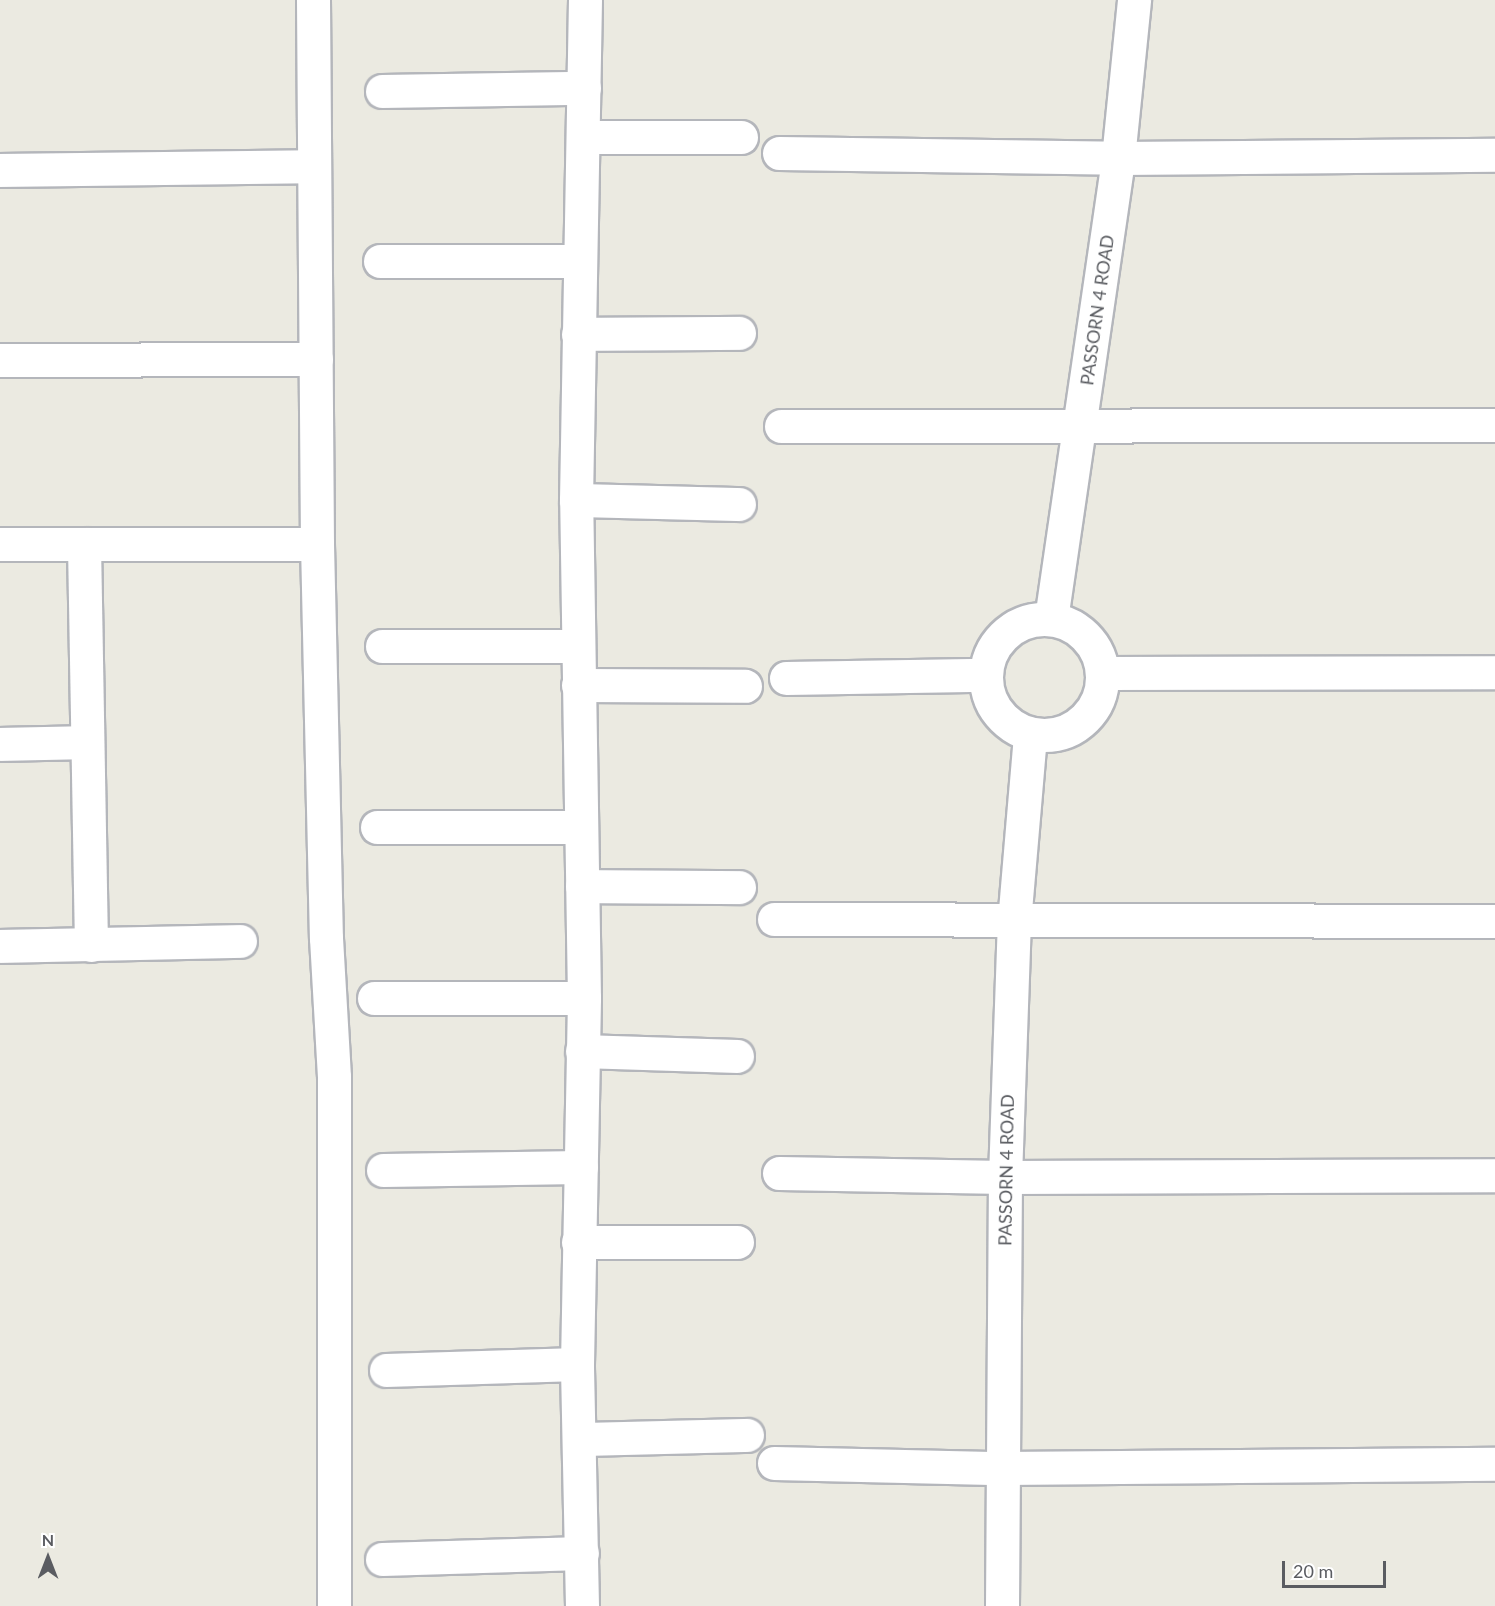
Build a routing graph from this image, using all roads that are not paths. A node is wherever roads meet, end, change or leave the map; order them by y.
1 (313, 0) edge
2 (585, 0) edge
3 (1134, 0) edge
4 (584, 88) junction
5 (382, 91) dead end
6 (584, 137) junction
7 (741, 137) dead end
8 (779, 153) dead end
9 (1495, 155) edge
10 (1118, 158) junction
11 (314, 166) junction
12 (0, 171) edge
13 (380, 261) dead end
14 (580, 261) junction
15 (739, 333) dead end
16 (578, 334) junction
17 (316, 359) junction
18 (0, 360) edge
19 (1495, 425) edge
20 (781, 426) dead end
21 (1081, 428) junction
22 (576, 500) junction
23 (739, 504) dead end
24 (0, 544) edge
25 (84, 544) junction
26 (317, 544) junction
27 (1051, 619) junction
28 (382, 646) dead end
29 (577, 646) junction
30 (1495, 672) edge
31 (1103, 673) junction
32 (986, 675) junction
33 (786, 678) dead end
34 (578, 685) junction
35 (745, 686) dead end
36 (1030, 734) junction
37 (86, 742) junction
38 (0, 744) edge
39 (377, 827) dead end
40 (581, 827) junction
41 (582, 886) junction
42 (739, 887) dead end
43 (774, 919) dead end
44 (1495, 921) edge
45 (1014, 922) junction
46 (240, 941) dead end
47 (91, 945) junction
48 (0, 946) edge
49 (374, 998) dead end
50 (584, 998) junction
51 (582, 1051) junction
52 (737, 1056) dead end
53 (581, 1167) junction
54 (384, 1170) dead end
55 (779, 1173) dead end
56 (1495, 1174) edge
57 (1005, 1177) junction
58 (578, 1242) junction
59 (737, 1242) dead end
60 (577, 1364) junction
61 (386, 1370) dead end
62 (747, 1436) dead end
63 (580, 1439) junction
64 (774, 1463) dead end
65 (1495, 1464) edge
66 (1002, 1468) junction
67 (582, 1553) junction
68 (382, 1559) dead end
69 (334, 1606) edge
70 (582, 1606) edge
71 (1002, 1606) edge

1 - 11 street
2 - 4 street
3 - 10 street, PASSORN 4 ROAD
4 - 5 street
4 - 6 street
6 - 7 street
6 - 14 street
8 - 10 street
9 - 10 street
10 - 21 street, PASSORN 4 ROAD
11 - 12 street
11 - 17 street
13 - 14 street
14 - 16 street
15 - 16 street
16 - 22 street
17 - 18 street
17 - 26 street
19 - 21 street
20 - 21 street
21 - 27 street, PASSORN 4 ROAD
22 - 23 street
22 - 29 street
24 - 25 street
25 - 26 street
25 - 37 street
26 - 69 street
27 - 31 street
27 - 32 street
28 - 29 street
29 - 34 street
30 - 31 street
31 - 36 street
32 - 33 street
32 - 36 street
34 - 35 street
34 - 40 street
36 - 45 street, PASSORN 4 ROAD
37 - 38 street
37 - 47 street
39 - 40 street
40 - 41 street
41 - 42 street
41 - 50 street
43 - 45 street
44 - 45 street
45 - 57 street, PASSORN 4 ROAD
46 - 47 street
47 - 48 street
49 - 50 street
50 - 51 street
51 - 52 street
51 - 53 street
53 - 54 street
53 - 58 street
55 - 57 street
56 - 57 street
57 - 66 street, PASSORN 4 ROAD
58 - 59 street
58 - 60 street
60 - 61 street
60 - 63 street
62 - 63 street
63 - 67 street
64 - 66 street
65 - 66 street
66 - 71 street, PASSORN 4 ROAD
67 - 68 street
67 - 70 street

